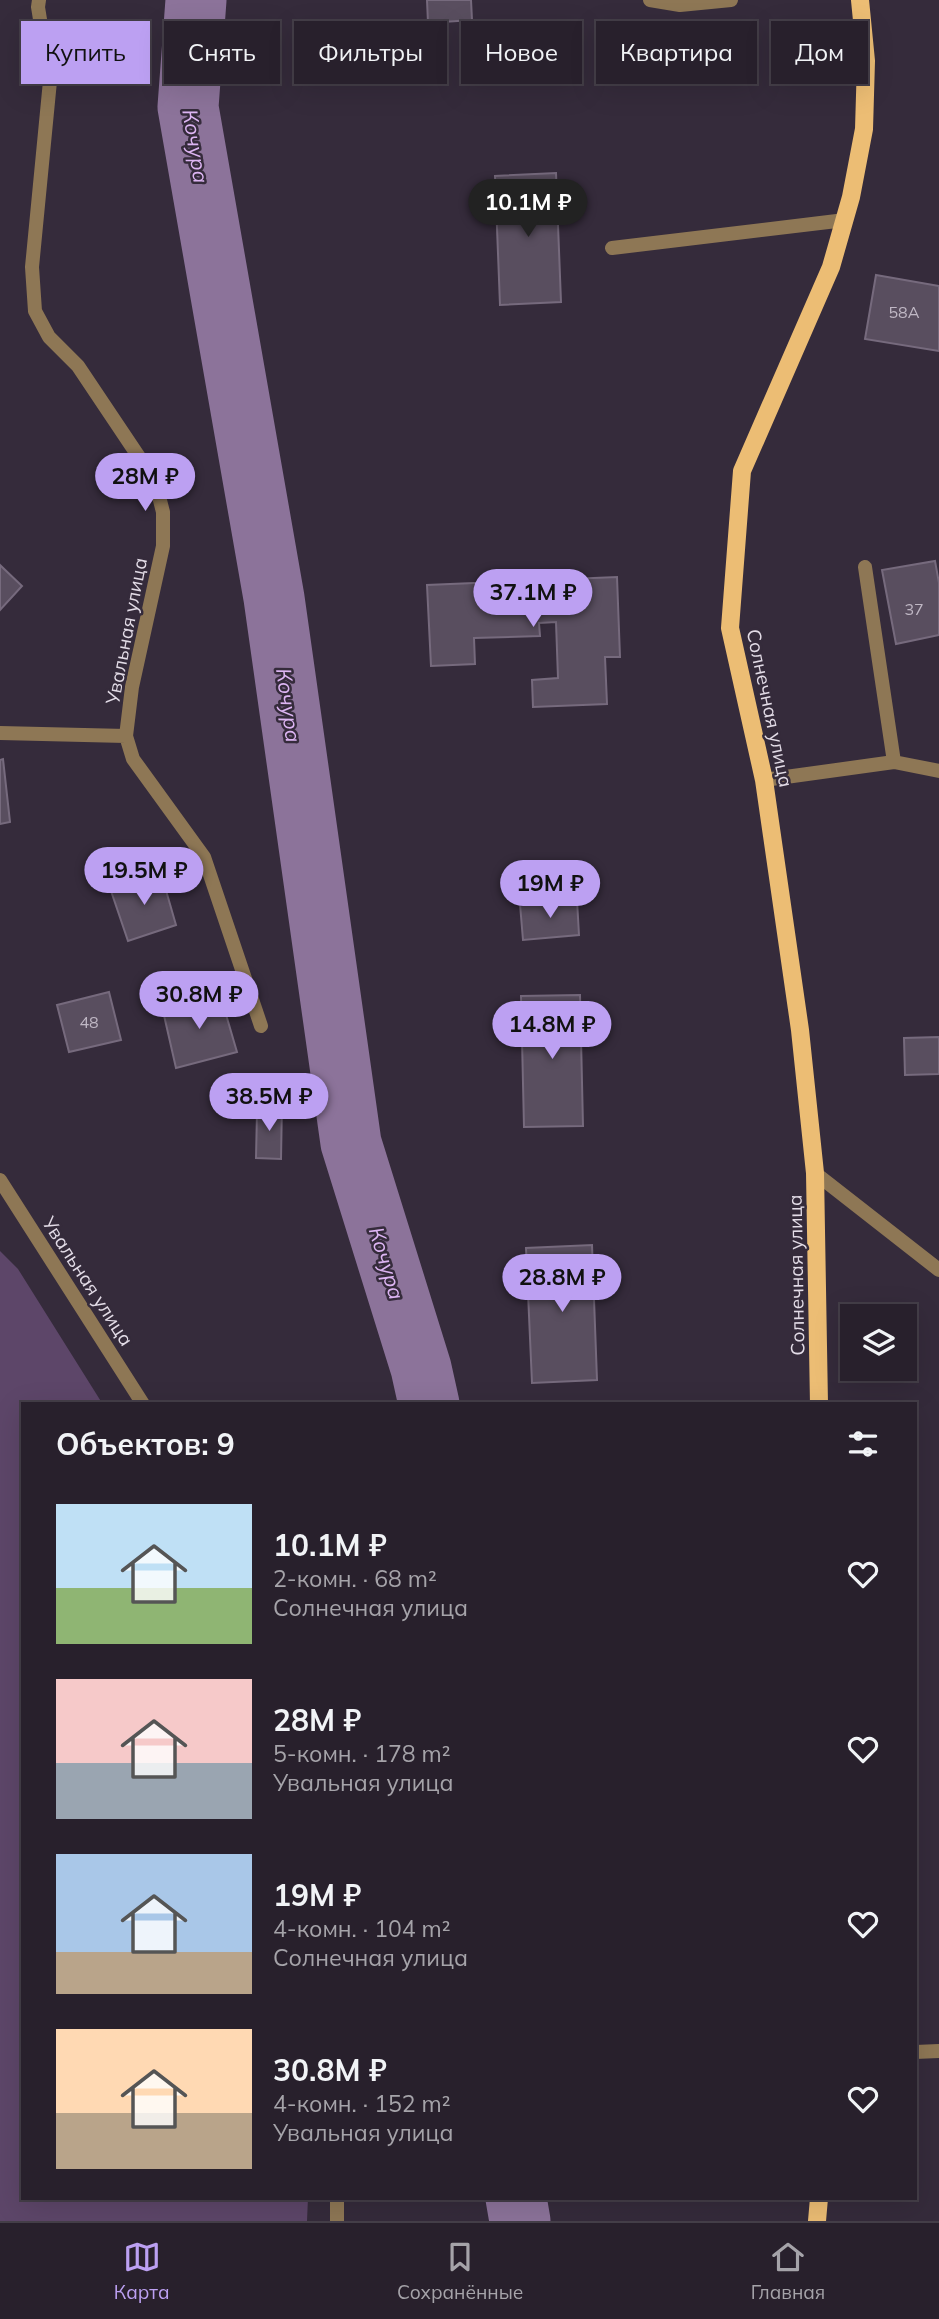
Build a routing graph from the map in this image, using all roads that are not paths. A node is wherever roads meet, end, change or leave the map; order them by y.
1 (39, 0) edge
2 (650, 0) edge
3 (731, 0) edge
4 (860, 0) edge
5 (845, 220) junction
6 (612, 247) dead end
7 (865, 567) dead end
8 (0, 733) edge
9 (126, 736) junction
10 (894, 762) junction
11 (939, 771) edge
12 (764, 780) junction
13 (261, 1026) dead end
14 (815, 1174) junction
15 (0, 1180) edge
16 (939, 1270) edge
17 (142, 1402) edge
18 (819, 1402) edge
19 (939, 2051) edge
20 (917, 2052) edge
21 (337, 2200) edge
22 (818, 2200) edge
23 (337, 2221) edge
24 (817, 2221) edge

1 - 9 street, Увальная улица
2 - 3 street
4 - 5 main road, Солнечная улица
5 - 6 street
5 - 12 main road, Солнечная улица
7 - 10 street
8 - 9 street
9 - 13 street, Увальная улица
10 - 11 street
10 - 12 street
12 - 14 main road, Солнечная улица
14 - 16 street
14 - 18 main road, Солнечная улица
15 - 17 street, Увальная улица
19 - 20 street
21 - 23 street
22 - 24 main road

